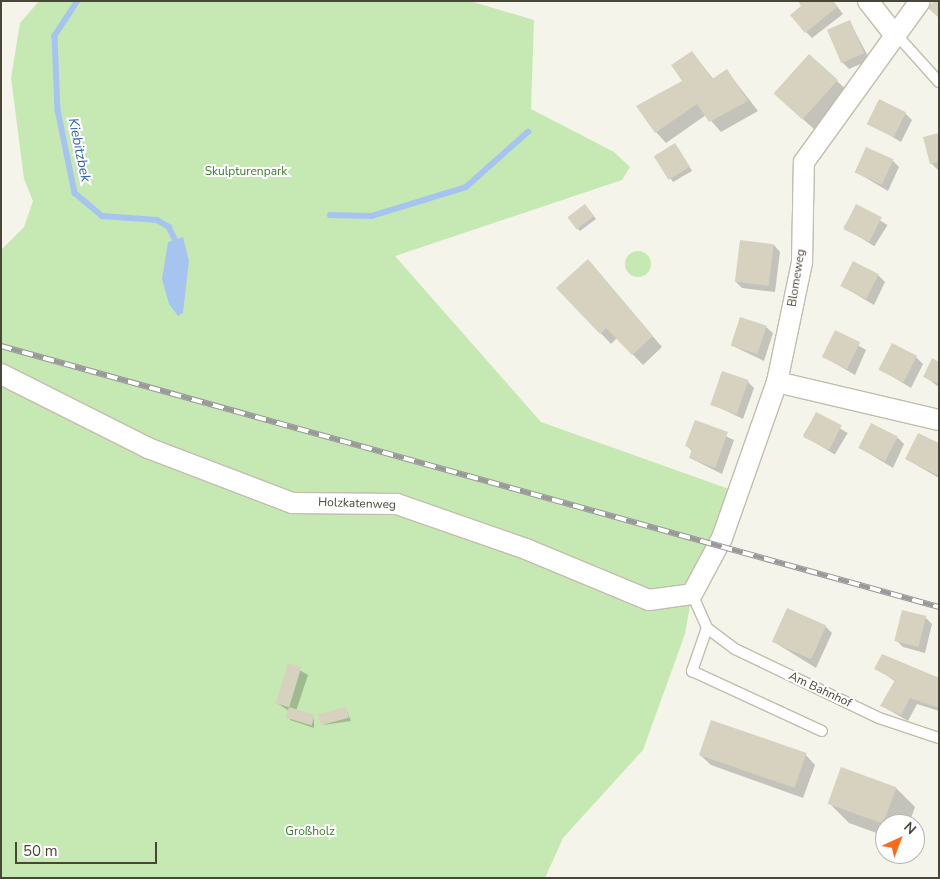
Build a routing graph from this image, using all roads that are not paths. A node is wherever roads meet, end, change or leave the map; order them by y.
1 (868, 1) edge
2 (920, 1) edge
3 (893, 31) junction
4 (939, 82) edge
5 (1, 374) edge
6 (777, 382) junction
7 (939, 420) edge
8 (692, 594) junction
9 (707, 628) junction
10 (822, 731) dead end
11 (939, 738) edge

1 - 3 street
2 - 3 street, Blomeweg
3 - 4 lane
3 - 6 street, Blomeweg
5 - 8 street, Holzkatenweg
6 - 7 street
6 - 8 street, Blomeweg
8 - 9 lane, Am Bahnhof
9 - 10 lane
9 - 11 lane, Am Bahnhof

